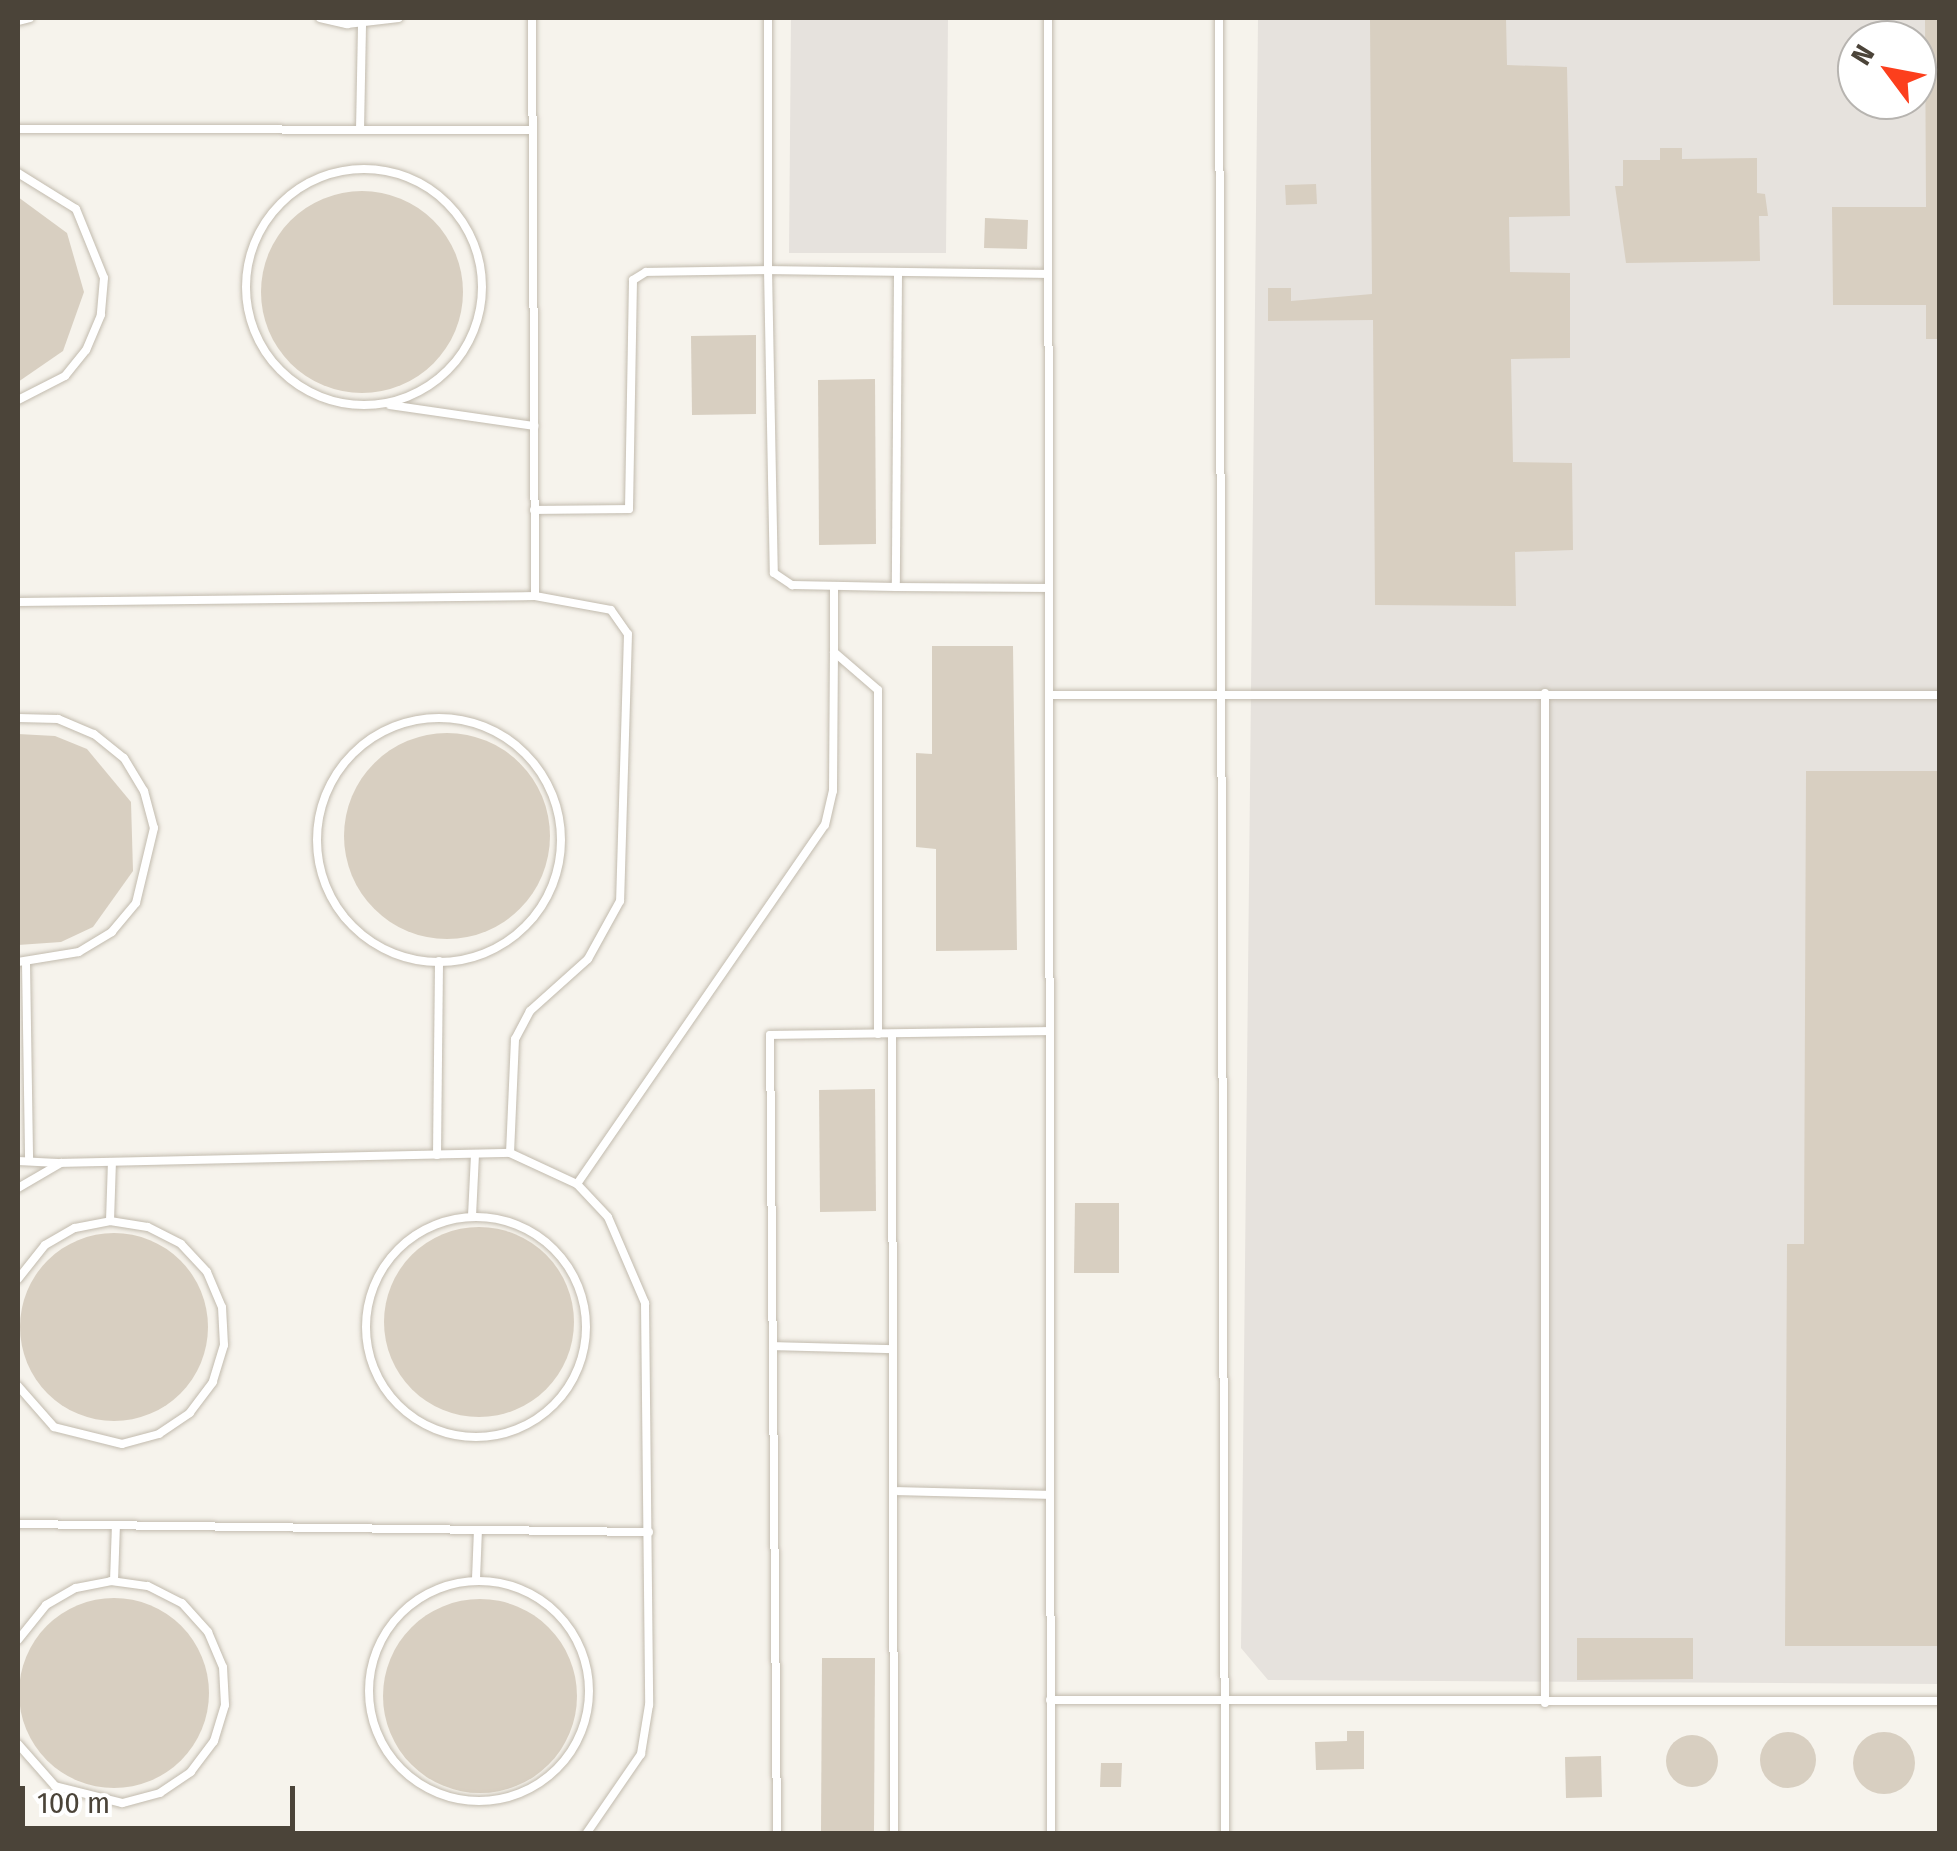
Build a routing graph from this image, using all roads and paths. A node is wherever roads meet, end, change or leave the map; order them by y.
1 (30, 18) edge
2 (320, 18) edge
3 (399, 18) edge
4 (532, 18) edge
5 (768, 18) edge
6 (1048, 18) edge
7 (1219, 18) edge
8 (18, 22) edge
9 (362, 24) junction
10 (18, 129) edge
11 (360, 130) junction
12 (530, 130) junction
13 (18, 173) edge
14 (768, 270) junction
15 (898, 274) junction
16 (1048, 274) junction
17 (18, 400) edge
18 (384, 404) junction
19 (534, 426) junction
20 (534, 510) junction
21 (834, 586) junction
22 (896, 587) junction
23 (1049, 588) junction
24 (535, 596) junction
25 (18, 602) edge
26 (834, 652) junction
27 (1545, 693) junction
28 (1049, 695) junction
29 (1940, 695) edge
30 (1221, 700) junction
31 (18, 718) edge
32 (440, 961) junction
33 (22, 963) edge
34 (1050, 1031) junction
35 (878, 1034) junction
36 (892, 1034) junction
37 (510, 1153) junction
38 (475, 1154) junction
39 (436, 1155) junction
40 (18, 1161) edge
41 (29, 1161) junction
42 (112, 1162) junction
43 (61, 1163) junction
44 (577, 1184) junction
45 (18, 1188) edge
46 (472, 1216) junction
47 (110, 1221) junction
48 (18, 1279) edge
49 (773, 1346) junction
50 (891, 1349) junction
51 (18, 1386) edge
52 (898, 1490) junction
53 (1050, 1495) junction
54 (18, 1524) edge
55 (116, 1525) junction
56 (478, 1530) junction
57 (649, 1532) junction
58 (476, 1579) junction
59 (114, 1581) junction
60 (18, 1640) edge
61 (1050, 1700) junction
62 (1940, 1701) edge
63 (1544, 1703) junction
64 (1226, 1704) junction
65 (18, 1744) edge
66 (593, 1832) edge
67 (777, 1834) edge
68 (894, 1834) edge
69 (1051, 1834) edge
70 (1225, 1834) edge

1 - 8 lane
2 - 9 lane
3 - 9 lane
4 - 12 lane
5 - 14 lane
6 - 16 lane
7 - 30 lane
9 - 11 lane
10 - 11 lane
11 - 12 lane
12 - 19 lane
13 - 17 lane
14 - 15 lane
14 - 20 lane
14 - 21 lane
15 - 16 lane
15 - 22 lane
16 - 23 lane
18 - 18 lane
18 - 19 lane
19 - 20 lane
20 - 24 lane
21 - 22 lane
21 - 26 lane
22 - 23 lane
23 - 28 lane
24 - 25 lane
24 - 37 lane
26 - 35 lane
26 - 44 lane
27 - 29 lane
27 - 30 lane
27 - 63 lane
28 - 30 lane
28 - 34 lane
30 - 64 lane
31 - 33 lane
32 - 32 lane
32 - 39 lane
33 - 41 lane
34 - 36 lane
34 - 53 lane
35 - 36 lane
35 - 49 lane
36 - 50 lane
37 - 38 lane
37 - 44 lane
38 - 39 lane
38 - 46 lane
39 - 42 lane
40 - 41 lane
41 - 43 lane
42 - 43 lane
42 - 47 lane
43 - 45 lane
44 - 57 lane
46 - 46 lane
47 - 48 lane
47 - 51 lane
49 - 50 lane
49 - 67 lane
50 - 52 lane
52 - 53 lane
52 - 68 lane
53 - 61 lane
54 - 55 lane
55 - 56 lane
55 - 59 lane
56 - 57 lane
56 - 58 lane
57 - 66 lane
58 - 58 lane
59 - 60 lane
59 - 65 lane
61 - 64 lane
61 - 69 lane
62 - 63 lane
63 - 64 lane
64 - 70 lane

